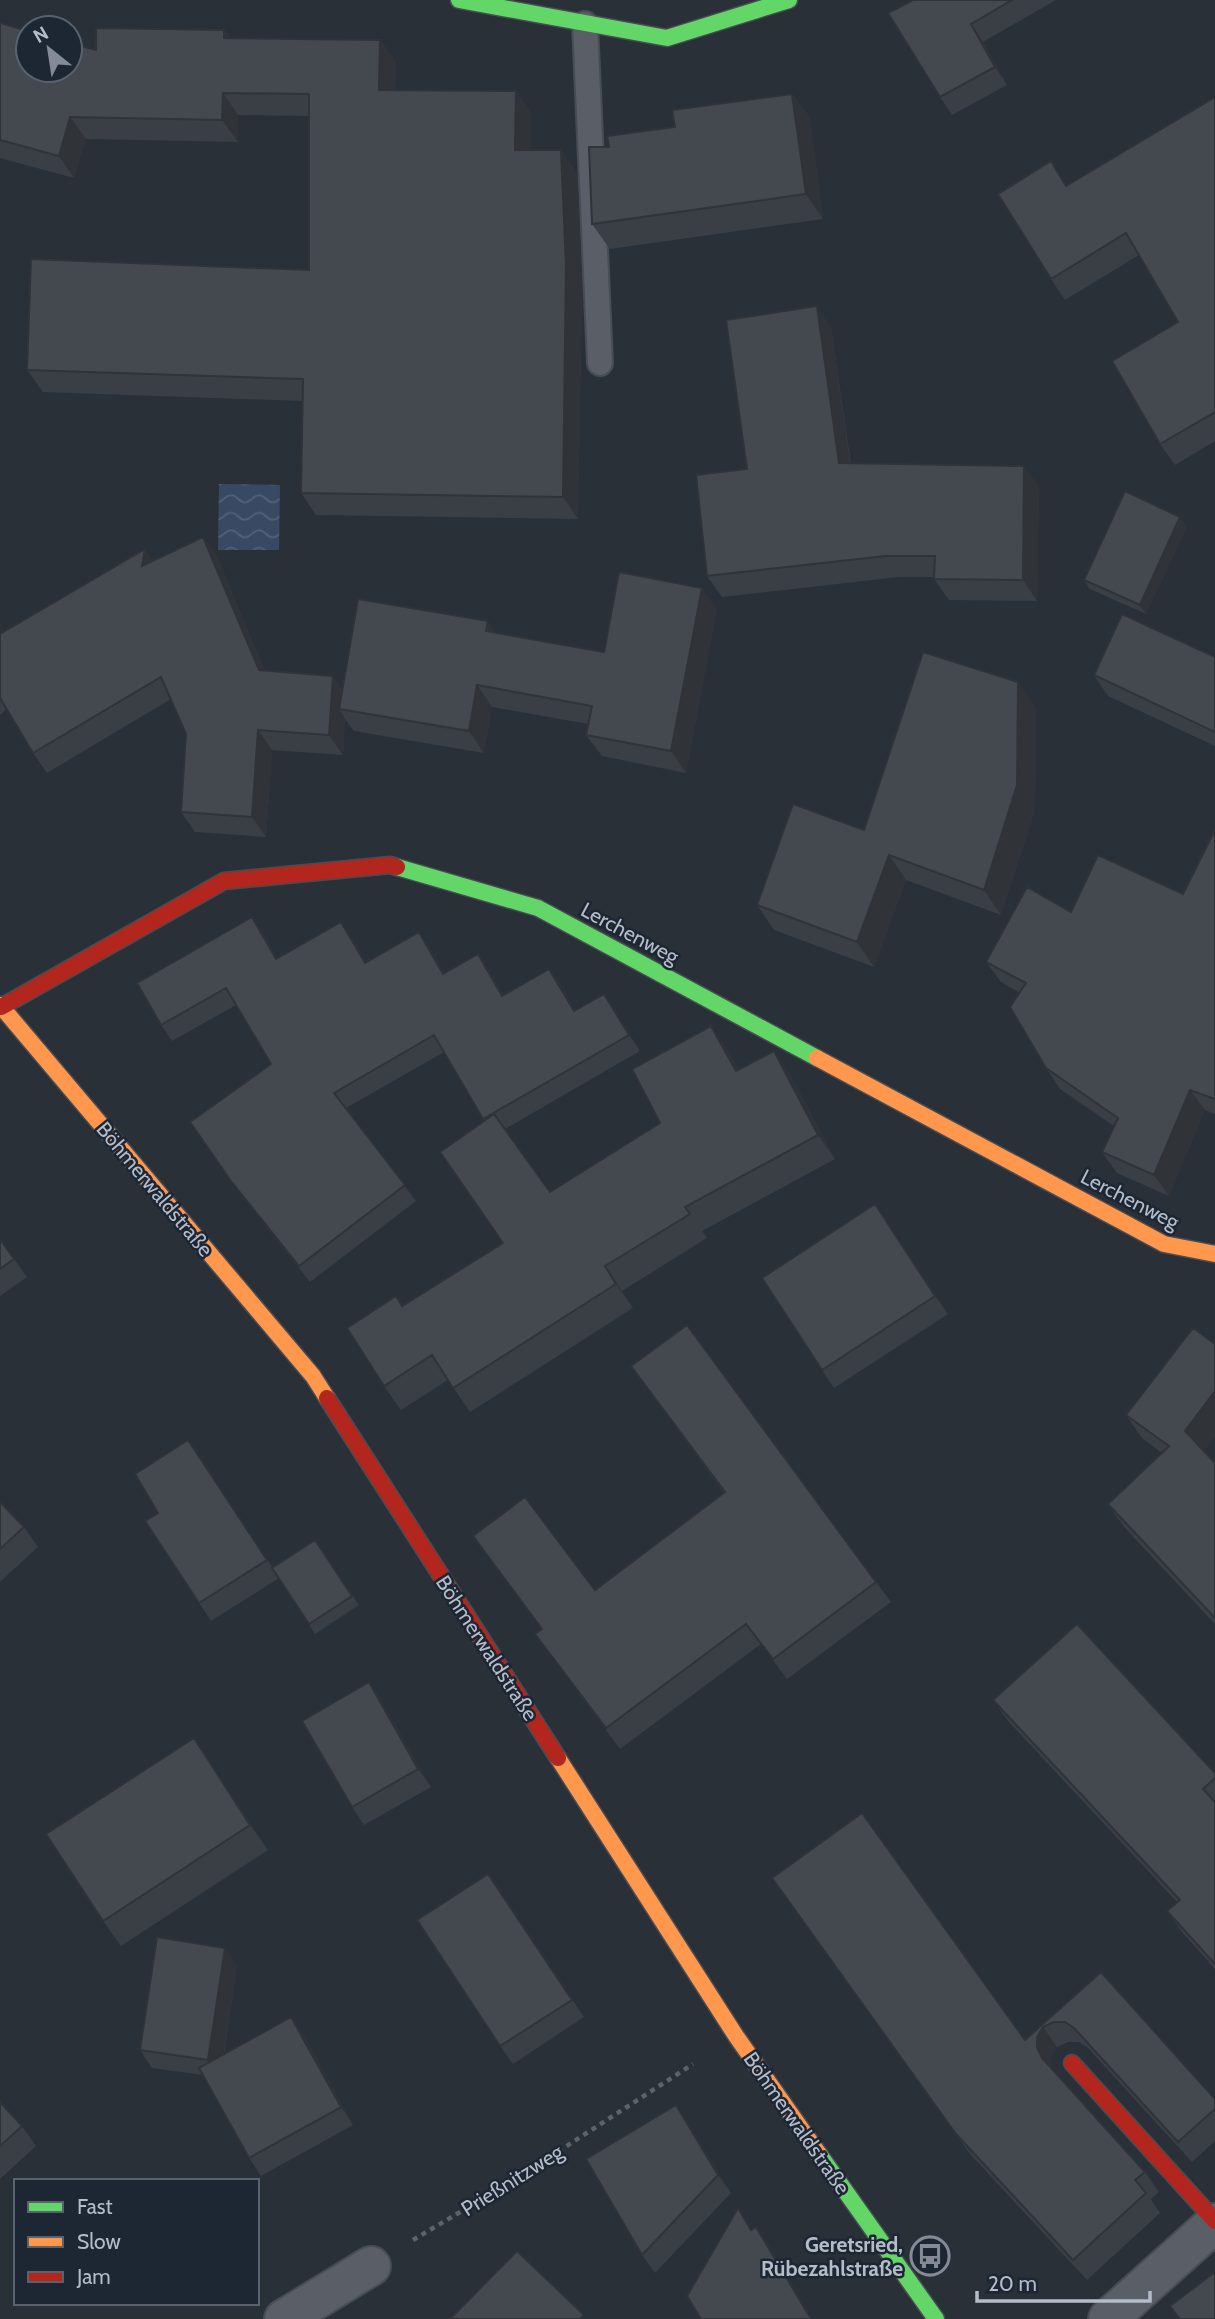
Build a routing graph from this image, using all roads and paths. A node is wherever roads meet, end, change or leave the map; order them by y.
1 (459, 0) edge
2 (789, 0) edge
3 (585, 24) junction
4 (600, 363) dead end
5 (1, 1006) edge
6 (1215, 1254) edge
7 (736, 2036) junction
8 (1072, 2063) dead end
9 (1215, 2222) edge
10 (371, 2266) joint
11 (284, 2319) edge
12 (936, 2319) edge
13 (1108, 2319) edge

1 - 3 street
2 - 3 street
3 - 4 lane
5 - 6 street, Lerchenweg
5 - 7 street, Böhmerwaldstraße
7 - 10 path, Prießnitzweg
7 - 12 street, Böhmerwaldstraße
8 - 9 street
9 - 13 street
10 - 11 street

